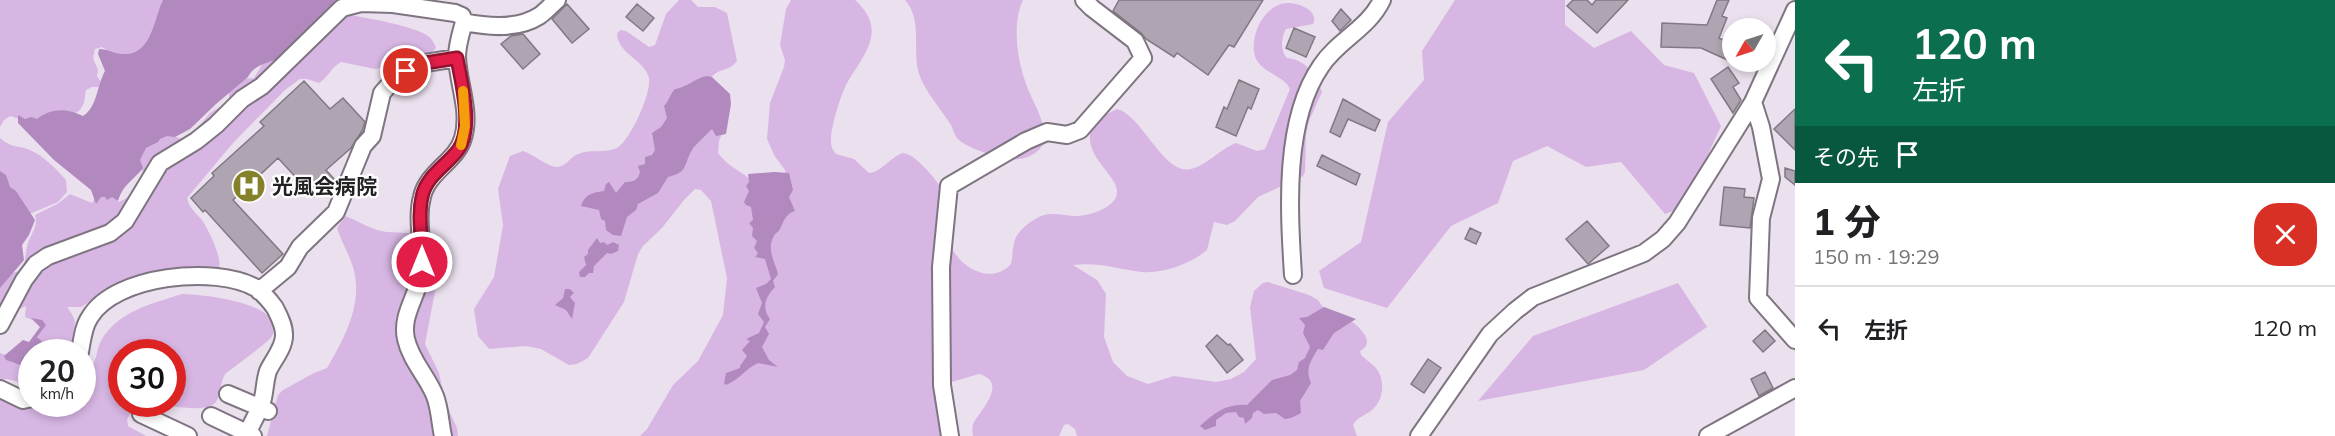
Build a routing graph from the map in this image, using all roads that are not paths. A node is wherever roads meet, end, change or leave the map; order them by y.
1 (556, 0) edge
2 (1084, 0) edge
3 (1382, 0) edge
4 (395, 2) edge
5 (1795, 10) edge
6 (464, 22) junction
7 (457, 58) junction
8 (1753, 102) junction
9 (1293, 275) dead end
10 (260, 291) junction
11 (0, 325) edge
12 (82, 339) edge
13 (1795, 340) edge
14 (1795, 388) edge
15 (0, 389) edge
16 (228, 394) dead end
17 (18, 398) edge
18 (264, 409) junction
19 (212, 416) dead end
20 (147, 417) edge
21 (249, 435) edge
22 (188, 436) edge
23 (443, 436) edge
24 (950, 436) edge
25 (1419, 436) edge
26 (1708, 436) edge

1 - 6 street
2 - 24 street
3 - 9 street
4 - 6 street
4 - 11 street
5 - 8 street
6 - 7 street
7 - 10 street
7 - 23 street
8 - 13 street
8 - 25 street
10 - 12 street
10 - 18 street
14 - 26 street
15 - 17 street
16 - 18 street
18 - 21 street
19 - 21 street
20 - 22 street

